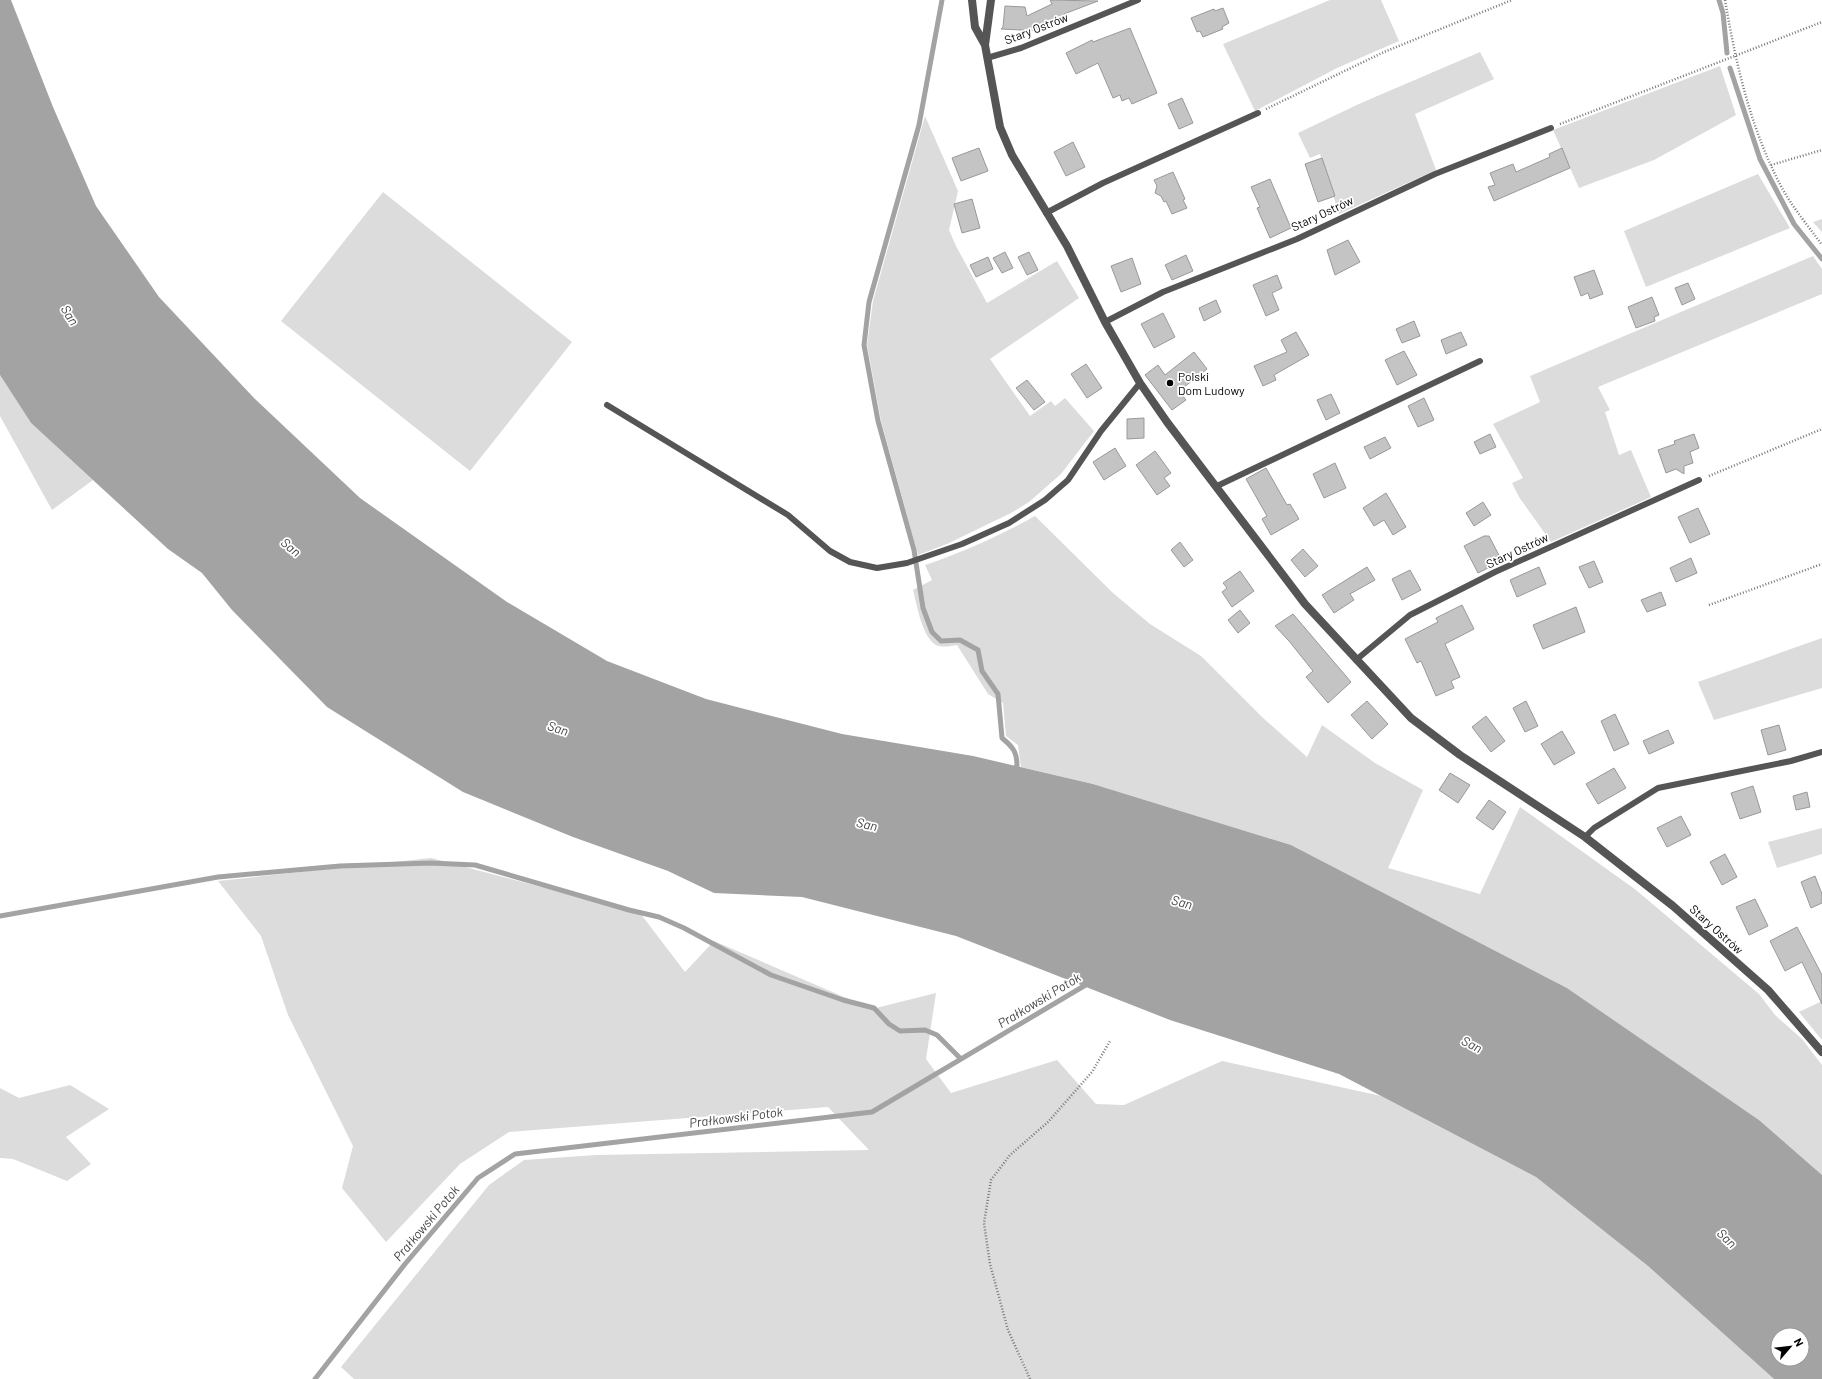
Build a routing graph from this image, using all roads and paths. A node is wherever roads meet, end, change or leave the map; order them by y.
1 (972, 0) edge
2 (991, 0) edge
3 (1138, 0) edge
4 (1512, 0) edge
5 (1725, 0) edge
6 (1822, 22) edge
7 (985, 45) junction
8 (1734, 55) junction
9 (987, 58) junction
10 (1258, 113) joint
11 (1551, 128) joint
12 (1822, 150) edge
13 (1772, 165) junction
14 (1046, 213) junction
15 (1822, 245) edge
16 (1105, 322) junction
17 (1480, 362) dead end
18 (1140, 384) junction
19 (607, 405) dead end
20 (1822, 429) edge
21 (1699, 480) joint
22 (1217, 486) junction
23 (1822, 564) edge
24 (1709, 605) dead end
25 (1356, 660) junction
26 (1822, 752) edge
27 (1585, 837) junction
28 (1110, 1041) dead end
29 (1822, 1052) edge
30 (1030, 1379) edge

1 - 7 street, Stary Ostrów
2 - 7 street
3 - 9 lane, Stary Ostrów
4 - 10 path
5 - 8 path
6 - 8 path
7 - 9 street, Stary Ostrów
8 - 11 path
8 - 13 path
9 - 14 street, Stary Ostrów
10 - 14 lane
11 - 16 lane, Stary Ostrów
12 - 13 path
13 - 15 path
14 - 16 street, Stary Ostrów
16 - 18 street, Stary Ostrów
17 - 22 lane
18 - 19 lane
18 - 22 street, Stary Ostrów
20 - 21 path
21 - 25 lane, Stary Ostrów
22 - 25 street, Stary Ostrów
23 - 24 path
25 - 27 street, Stary Ostrów
26 - 27 lane
27 - 29 street, Stary Ostrów
28 - 30 path

